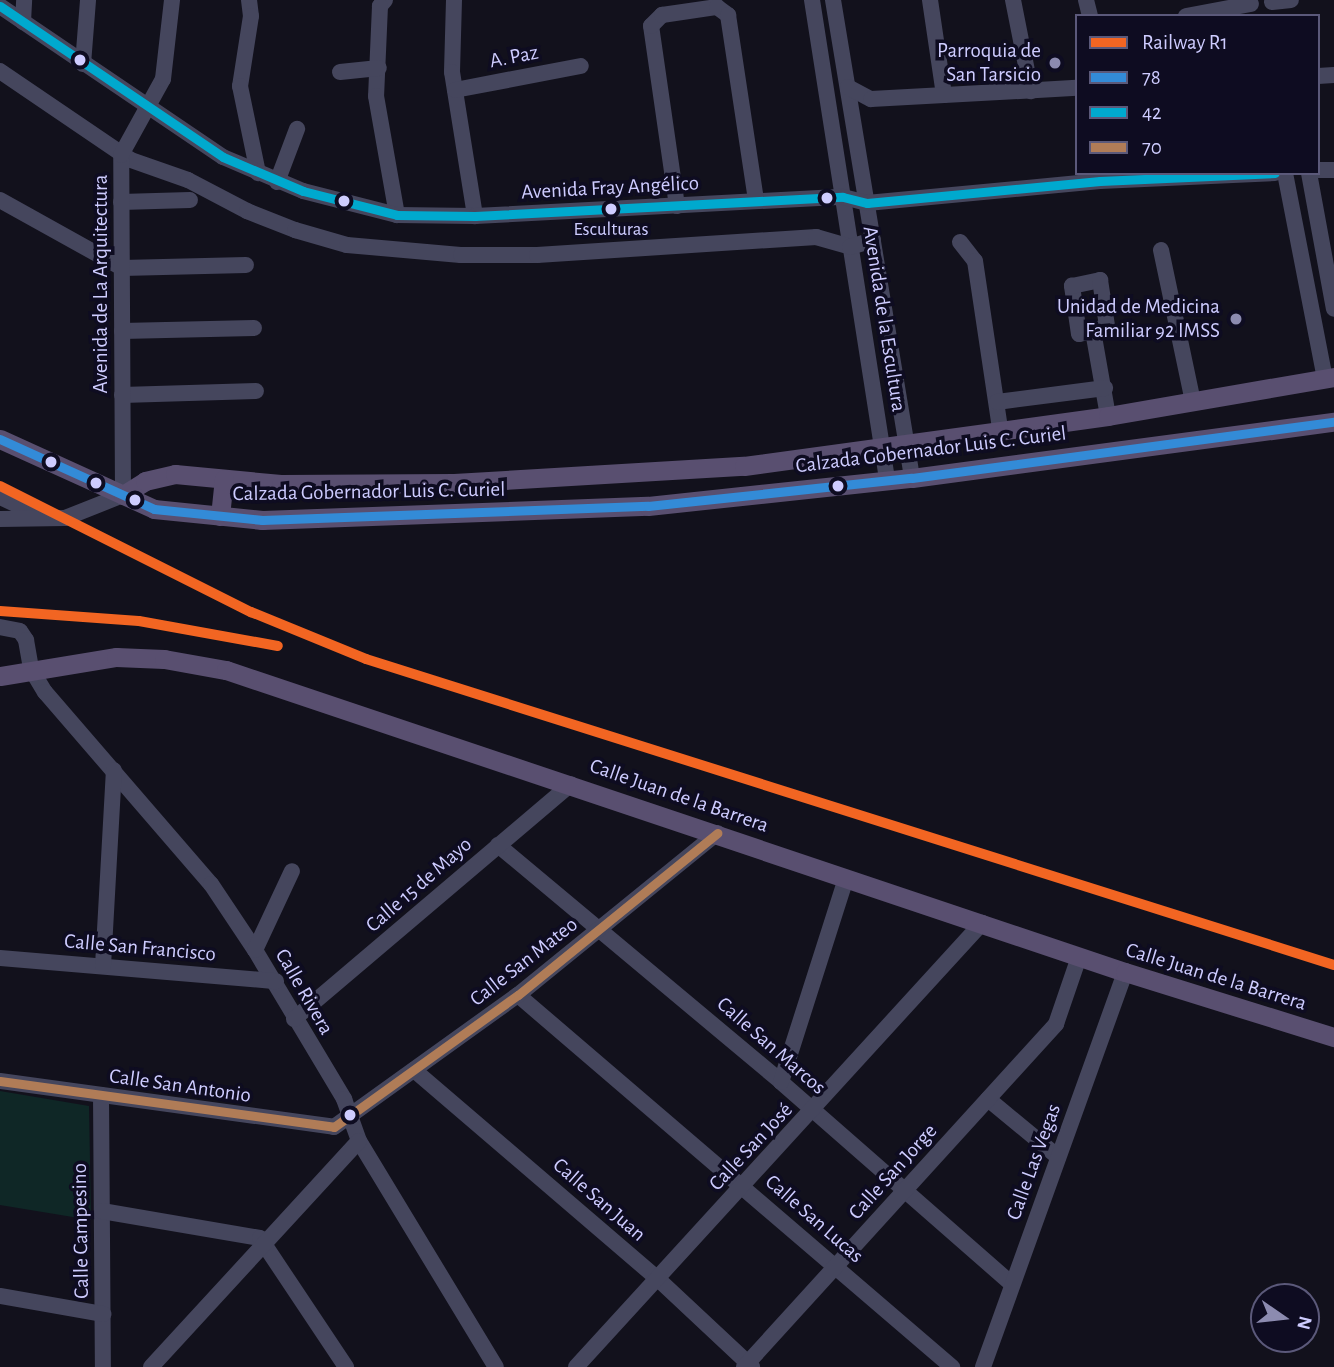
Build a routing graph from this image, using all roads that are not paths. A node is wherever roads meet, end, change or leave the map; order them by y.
1 (24, 0) edge
2 (88, 0) edge
3 (172, 0) edge
4 (249, 0) edge
5 (384, 0) edge
6 (454, 0) edge
7 (812, 0) edge
8 (930, 0) edge
9 (1013, 0) edge
10 (1291, 0) edge
11 (837, 4) edge
12 (0, 6) edge
13 (1252, 6) edge
14 (1273, 6) edge
15 (1199, 14) edge
16 (23, 22) junction
17 (83, 64) junction
18 (581, 66) dead end
19 (379, 68) junction
20 (0, 71) edge
21 (340, 72) dead end
22 (848, 87) junction
23 (1075, 88) edge
24 (454, 90) junction
25 (1031, 91) junction
26 (944, 95) junction
27 (871, 99) junction
28 (150, 108) junction
29 (853, 116) junction
30 (297, 129) dead end
31 (121, 155) junction
32 (258, 173) junction
33 (1231, 175) edge
34 (1285, 175) edge
35 (1309, 175) edge
36 (277, 182) junction
37 (843, 197) junction
38 (0, 200) edge
39 (190, 200) dead end
40 (757, 201) junction
41 (121, 202) junction
42 (867, 203) junction
43 (677, 206) junction
44 (397, 215) junction
45 (475, 216) junction
46 (873, 240) junction
47 (960, 242) dead end
48 (850, 247) junction
49 (1161, 250) dead end
50 (246, 265) dead end
51 (122, 268) junction
52 (1334, 309) edge
53 (254, 328) dead end
54 (122, 331) junction
55 (1093, 331) junction
56 (1329, 377) edge
57 (1105, 388) junction
58 (256, 391) dead end
59 (122, 395) junction
60 (997, 402) junction
61 (1193, 402) junction
62 (1108, 416) junction
63 (1334, 422) edge
64 (1000, 429) junction
65 (0, 439) edge
66 (908, 443) junction
67 (884, 445) junction
68 (912, 478) junction
69 (224, 479) junction
70 (887, 480) junction
71 (493, 482) junction
72 (123, 495) junction
73 (0, 497) edge
74 (494, 514) junction
75 (220, 516) junction
76 (46, 518) junction
77 (0, 519) edge
78 (0, 626) edge
79 (31, 669) junction
80 (0, 676) edge
81 (114, 770) junction
82 (571, 784) junction
83 (718, 833) junction
84 (498, 845) junction
85 (292, 871) dead end
86 (846, 877) junction
87 (982, 923) junction
88 (601, 929) junction
89 (255, 950) junction
90 (1079, 957) junction
91 (0, 958) edge
92 (103, 966) junction
93 (1125, 972) junction
94 (276, 981) junction
95 (518, 995) junction
96 (294, 1019) junction
97 (1334, 1037) edge
98 (414, 1070) junction
99 (0, 1081) edge
100 (781, 1082) junction
101 (101, 1095) junction
102 (988, 1099) junction
103 (814, 1110) junction
104 (350, 1116) junction
105 (359, 1141) junction
106 (1058, 1157) junction
107 (743, 1186) junction
108 (905, 1190) junction
109 (102, 1211) junction
110 (267, 1244) junction
111 (836, 1266) junction
112 (658, 1279) junction
113 (1012, 1284) junction
114 (0, 1296) edge
115 (103, 1314) junction
116 (748, 1365) edge
117 (344, 1366) edge
118 (103, 1367) edge
119 (151, 1367) edge
120 (496, 1367) edge
121 (576, 1367) edge
122 (952, 1367) edge
123 (983, 1367) edge

1 - 16 street
2 - 17 street
3 - 28 street, Avenida de La Arquitectura
4 - 32 street
5 - 19 street
6 - 24 street
7 - 37 street, Avenida de la Escultura
8 - 26 street
9 - 25 street
10 - 14 street
11 - 22 street, Avenida de la Escultura
12 - 16 street, Avenida Fray Angélico
13 - 15 street
16 - 17 street, Avenida Fray Angélico
17 - 28 street, Avenida Fray Angélico
18 - 24 street, A. Paz
19 - 21 street
19 - 44 street
20 - 31 street
22 - 27 street
22 - 29 street, Avenida de la Escultura
23 - 25 street
24 - 45 street
25 - 26 street
26 - 27 street
27 - 29 street
28 - 31 street, Avenida de La Arquitectura
28 - 32 street, Avenida Fray Angélico
29 - 42 street, Avenida de la Escultura
30 - 36 street
31 - 41 street, Avenida de La Arquitectura
31 - 48 street
32 - 36 street, Avenida Fray Angélico
33 - 42 street, Avenida Fray Angélico
34 - 56 street
35 - 52 street
36 - 44 street, Avenida Fray Angélico
37 - 40 street, Avenida Fray Angélico
37 - 42 street, Avenida Fray Angélico
37 - 48 street, Avenida de la Escultura
38 - 51 street
39 - 41 street
40 - 43 street, Avenida Fray Angélico
40 - 43 street
41 - 51 street, Avenida de La Arquitectura
42 - 46 street, Avenida de la Escultura
43 - 45 street, Avenida Fray Angélico
44 - 45 street, Avenida Fray Angélico
46 - 48 street
46 - 66 street, Avenida de la Escultura
47 - 60 street
48 - 67 street, Avenida de la Escultura
49 - 61 street
50 - 51 street
51 - 54 street, Avenida de La Arquitectura
53 - 54 street
54 - 59 street, Avenida de La Arquitectura
55 - 55 street
55 - 57 street
56 - 61 main road, Calzada Gobernador Luis C. Curiel
57 - 60 street
57 - 62 street
58 - 59 street
59 - 72 street, Avenida de La Arquitectura
60 - 64 street
61 - 62 main road, Calzada Gobernador Luis C. Curiel
62 - 64 main road, Calzada Gobernador Luis C. Curiel
63 - 68 main road, Calzada Gobernador Luis C. Curiel
64 - 66 main road, Calzada Gobernador Luis C. Curiel
65 - 72 main road
66 - 67 main road, Calzada Gobernador Luis C. Curiel
66 - 68 street, Avenida de la Escultura
67 - 70 street, Avenida de la Escultura
67 - 71 main road, Calzada Gobernador Luis C. Curiel
68 - 70 main road, Calzada Gobernador Luis C. Curiel
69 - 71 main road, Calzada Gobernador Luis C. Curiel
69 - 72 main road, Calzada Gobernador Luis C. Curiel
69 - 75 main road
70 - 74 main road, Calzada Gobernador Luis C. Curiel
71 - 74 main road
72 - 75 main road, Calzada Gobernador Luis C. Curiel
72 - 76 street
73 - 76 street
74 - 75 main road, Calzada Gobernador Luis C. Curiel
76 - 77 street
78 - 79 street
79 - 80 main road, Calle Juan de la Barrera
79 - 81 street, Calle Rivera
79 - 82 main road, Calle Juan de la Barrera
81 - 89 street, Calle Rivera
81 - 92 street
82 - 83 main road, Calle Juan de la Barrera
82 - 84 street, Calle 15 de Mayo
83 - 86 main road, Calle Juan de la Barrera
83 - 88 street, Calle San Mateo
84 - 88 street, Calle San Marcos
84 - 96 street, Calle 15 de Mayo
85 - 89 street
86 - 87 main road, Calle Juan de la Barrera
86 - 100 street
87 - 90 main road, Calle Juan de la Barrera
87 - 103 street, Calle San José
88 - 95 street, Calle San Mateo
88 - 100 street, Calle San Marcos
89 - 94 street, Calle Rivera
90 - 93 main road, Calle Juan de la Barrera
90 - 102 street, Calle San Jorge
91 - 92 street, Calle San Francisco
92 - 94 street, Calle San Francisco
93 - 97 main road, Calle Juan de la Barrera
93 - 106 street, Calle Las Vegas
94 - 96 street, Calle Rivera
95 - 98 street, Calle San Mateo
95 - 107 street, Calle San Lucas
96 - 104 street, Calle Rivera
98 - 104 street, Calle San Mateo
98 - 112 street, Calle San Juan
99 - 101 street, Calle San Antonio
100 - 103 street, Calle San Marcos
101 - 104 street, Calle San Antonio
101 - 109 street, Calle Campesino
102 - 106 street
102 - 108 street, Calle San Jorge
103 - 107 street, Calle San José
103 - 108 street, Calle San Marcos
104 - 105 street, Calle Rivera
105 - 110 street
105 - 120 street, Calle Rivera
106 - 113 street, Calle Las Vegas
107 - 111 street, Calle San Lucas
107 - 112 street, Calle San José
108 - 111 street, Calle San Jorge
108 - 113 street, Calle San Marcos
109 - 110 street
109 - 115 street, Calle Campesino
110 - 117 street
110 - 119 street
111 - 116 street, Calle San Jorge
111 - 122 street, Calle San Lucas
112 - 116 street, Calle San Juan
112 - 121 street, Calle San José
113 - 123 street, Calle Las Vegas
114 - 115 street
115 - 118 street, Calle Campesino

